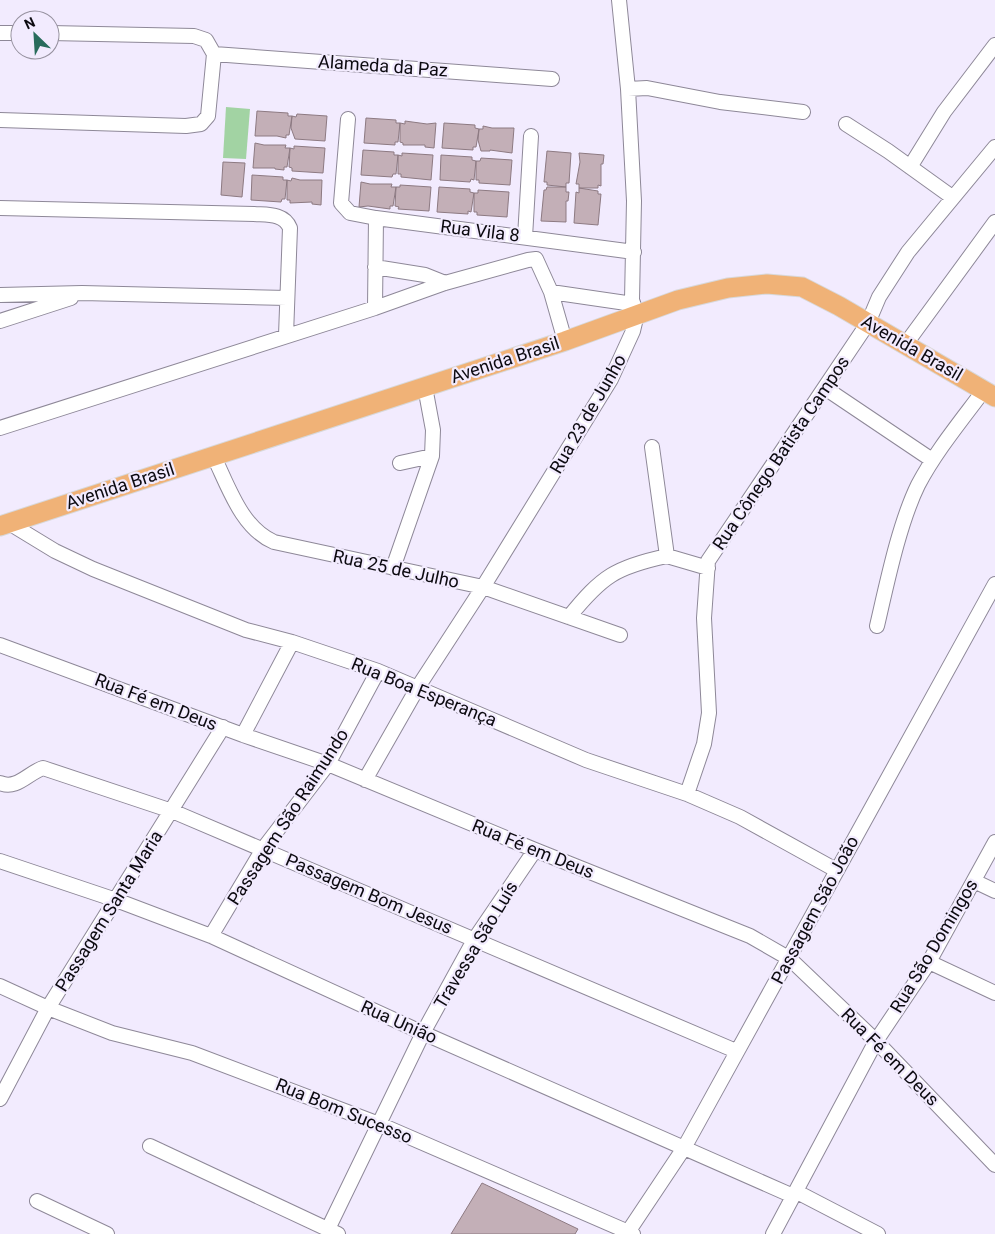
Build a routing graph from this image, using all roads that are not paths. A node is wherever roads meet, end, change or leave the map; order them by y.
1 (619, 0) edge
2 (60, 33) edge
3 (995, 46) edge
4 (214, 54) junction
5 (552, 79) dead end
6 (628, 89) junction
7 (803, 112) dead end
8 (348, 119) dead end
9 (0, 120) edge
10 (846, 124) dead end
11 (532, 136) dead end
12 (995, 147) edge
13 (910, 167) junction
14 (952, 197) junction
15 (0, 208) edge
16 (376, 218) junction
17 (995, 222) edge
18 (531, 237) junction
19 (634, 252) junction
20 (536, 259) junction
21 (376, 267) junction
22 (445, 283) junction
23 (551, 292) junction
24 (82, 293) junction
25 (0, 295) edge
26 (287, 298) junction
27 (375, 308) junction
28 (635, 309) junction
29 (0, 321) edge
30 (868, 323) junction
31 (286, 335) junction
32 (565, 341) junction
33 (905, 345) junction
34 (424, 387) junction
35 (825, 388) junction
36 (990, 393) edge
37 (0, 428) edge
38 (652, 447) dead end
39 (213, 455) junction
40 (432, 456) junction
41 (932, 460) junction
42 (400, 463) dead end
43 (5, 524) edge
44 (667, 556) junction
45 (394, 568) junction
46 (708, 568) junction
47 (995, 584) edge
48 (483, 587) junction
49 (569, 617) junction
50 (876, 626) dead end
51 (620, 634) dead end
52 (292, 642) junction
53 (0, 645) edge
54 (378, 671) junction
55 (418, 687) junction
56 (223, 727) junction
57 (243, 735) junction
58 (328, 764) junction
59 (365, 780) junction
60 (0, 783) edge
61 (687, 794) junction
62 (172, 811) junction
63 (995, 842) edge
64 (263, 848) junction
65 (535, 850) junction
66 (0, 861) edge
67 (836, 870) junction
68 (974, 882) junction
69 (995, 891) edge
70 (116, 900) junction
71 (211, 936) junction
72 (474, 940) junction
73 (790, 959) junction
74 (929, 962) junction
75 (0, 986) edge
76 (995, 993) edge
77 (48, 1008) junction
78 (423, 1034) junction
79 (876, 1041) junction
80 (736, 1051) junction
81 (0, 1099) edge
82 (379, 1124) junction
83 (150, 1146) dead end
84 (684, 1148) junction
85 (995, 1165) edge
86 (795, 1194) junction
87 (37, 1201) dead end
88 (333, 1232) edge
89 (630, 1233) edge
90 (107, 1234) edge
91 (773, 1234) edge
92 (878, 1234) edge

1 - 6 street, Rua 23 de Junho
2 - 4 street
3 - 13 street
4 - 5 street, Alameda da Paz
4 - 9 street
6 - 7 street
6 - 19 street, Rua 23 de Junho
8 - 16 street, Rua Vila 8
10 - 13 street
11 - 18 street
12 - 14 street, Rua Cônego Batista Campos
13 - 14 street
14 - 30 street, Rua Cônego Batista Campos
15 - 26 street
16 - 18 street, Rua Vila 8
16 - 21 street
17 - 33 street
18 - 19 street, Rua Vila 8
18 - 20 street
19 - 28 street, Rua 23 de Junho
20 - 22 street
20 - 23 street
21 - 22 street
21 - 27 street
22 - 27 street
23 - 28 street
23 - 32 street
24 - 25 street
24 - 26 street
24 - 29 street
26 - 31 street
27 - 31 street
28 - 30 main road, Avenida Brasil
28 - 32 main road, Avenida Brasil
28 - 48 street, Rua 23 de Junho
30 - 33 main road, Avenida Brasil
30 - 35 street, Rua Cônego Batista Campos
31 - 37 street
32 - 34 main road, Avenida Brasil
33 - 36 main road, Avenida Brasil
34 - 39 main road, Avenida Brasil
34 - 40 street
35 - 41 street
35 - 46 street, Rua Cônego Batista Campos
36 - 41 street
38 - 44 street
39 - 43 main road, Avenida Brasil
39 - 45 street, Rua 25 de Julho
40 - 42 street
40 - 45 street
41 - 50 street
43 - 52 street, Rua Boa Esperança
44 - 46 street
44 - 49 street
45 - 48 street, Rua 25 de Julho
46 - 61 street, Rua Cônego Batista Campos
47 - 67 street, Passagem São João
48 - 49 street, Rua 25 de Julho
48 - 55 street, Rua 23 de Junho
49 - 51 street, Rua 25 de Julho
52 - 54 street, Rua Boa Esperança
52 - 57 street
53 - 56 street, Rua Fé em Deus
54 - 55 street, Rua Boa Esperança
54 - 58 street, Passagem São Raimundo
55 - 59 street, Rua 23 de Junho
55 - 61 street, Rua Boa Esperança
56 - 57 street, Rua Fé em Deus
56 - 62 street, Passagem Santa Maria
57 - 58 street, Rua Fé em Deus
58 - 59 street, Rua Fé em Deus
58 - 64 street, Passagem São Raimundo
59 - 65 street, Rua Fé em Deus
60 - 62 street, Passagem Bom Jesus
61 - 67 street, Rua Boa Esperança
62 - 64 street, Passagem Bom Jesus
62 - 70 street, Passagem Santa Maria
63 - 68 street, Rua São Domingos
64 - 71 street, Passagem São Raimundo
64 - 72 street, Passagem Bom Jesus
65 - 72 street, Travessa São Luís
65 - 73 street, Rua Fé em Deus
66 - 70 street, Rua União
67 - 73 street, Passagem São João
68 - 69 street
68 - 74 street, Rua São Domingos
70 - 71 street, Rua União
70 - 77 street, Passagem Santa Maria
71 - 78 street, Rua União
72 - 78 street, Travessa São Luís
72 - 80 street, Passagem Bom Jesus
73 - 79 street, Rua Fé em Deus
73 - 80 street, Passagem São João
74 - 76 street
74 - 79 street, Rua São Domingos
75 - 77 street, Rua Bom Sucesso
77 - 81 street, Passagem Santa Maria
77 - 82 street, Rua Bom Sucesso
78 - 82 street, Travessa São Luís
78 - 84 street, Rua União
79 - 85 street, Rua Fé em Deus
79 - 86 street, Rua São Domingos
80 - 84 street, Passagem São João
82 - 88 street, Travessa São Luís
82 - 89 street, Rua Bom Sucesso
83 - 88 street
84 - 86 street, Rua União
84 - 89 street, Passagem São João
86 - 91 street, Rua São Domingos
86 - 92 street, Rua União
87 - 90 street

